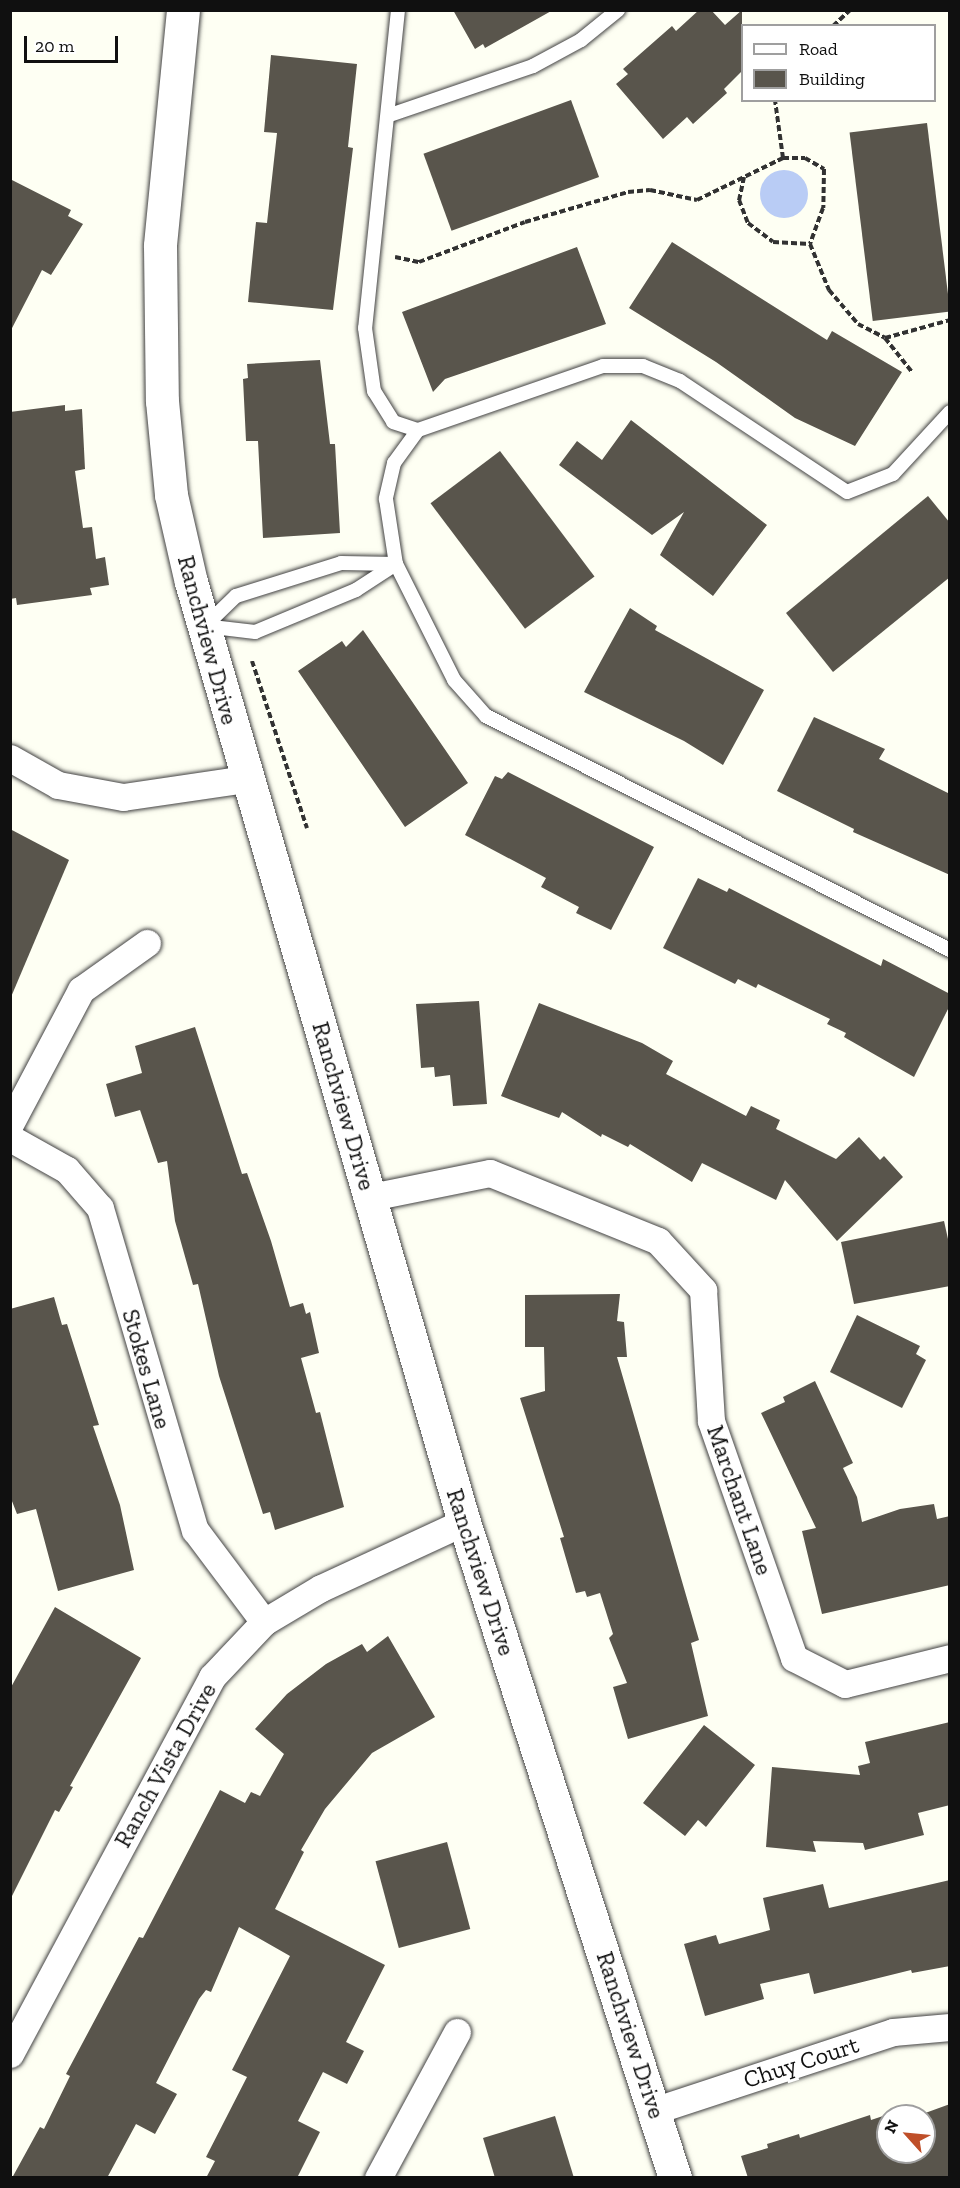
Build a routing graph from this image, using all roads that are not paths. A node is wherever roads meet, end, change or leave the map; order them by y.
1 (183, 10) edge
2 (399, 10) edge
3 (618, 10) edge
4 (390, 115) junction
5 (950, 412) edge
6 (418, 430) junction
7 (396, 564) junction
8 (205, 626) junction
9 (10, 758) edge
10 (245, 779) junction
11 (147, 943) dead end
12 (950, 950) edge
13 (10, 1124) edge
14 (10, 1138) edge
15 (371, 1197) junction
16 (464, 1522) junction
17 (264, 1622) junction
18 (950, 1658) edge
19 (950, 2028) edge
20 (457, 2032) dead end
21 (10, 2054) edge
22 (656, 2110) junction
23 (378, 2178) edge
24 (675, 2178) edge

1 - 8 street, Ranchview Drive
2 - 4 lane
3 - 4 lane
4 - 6 lane
5 - 6 lane
6 - 7 lane
7 - 8 lane
7 - 8 lane
7 - 12 lane
8 - 10 street, Ranchview Drive
9 - 10 street
10 - 15 street, Ranchview Drive
11 - 13 street
14 - 17 street, Stokes Lane
15 - 16 street, Ranchview Drive
15 - 18 street, Marchant Lane
16 - 17 street, Ranch Vista Drive
16 - 22 street, Ranchview Drive
17 - 21 street, Ranch Vista Drive
19 - 22 street, Chuy Court
20 - 23 street
22 - 24 street, Ranchview Drive

